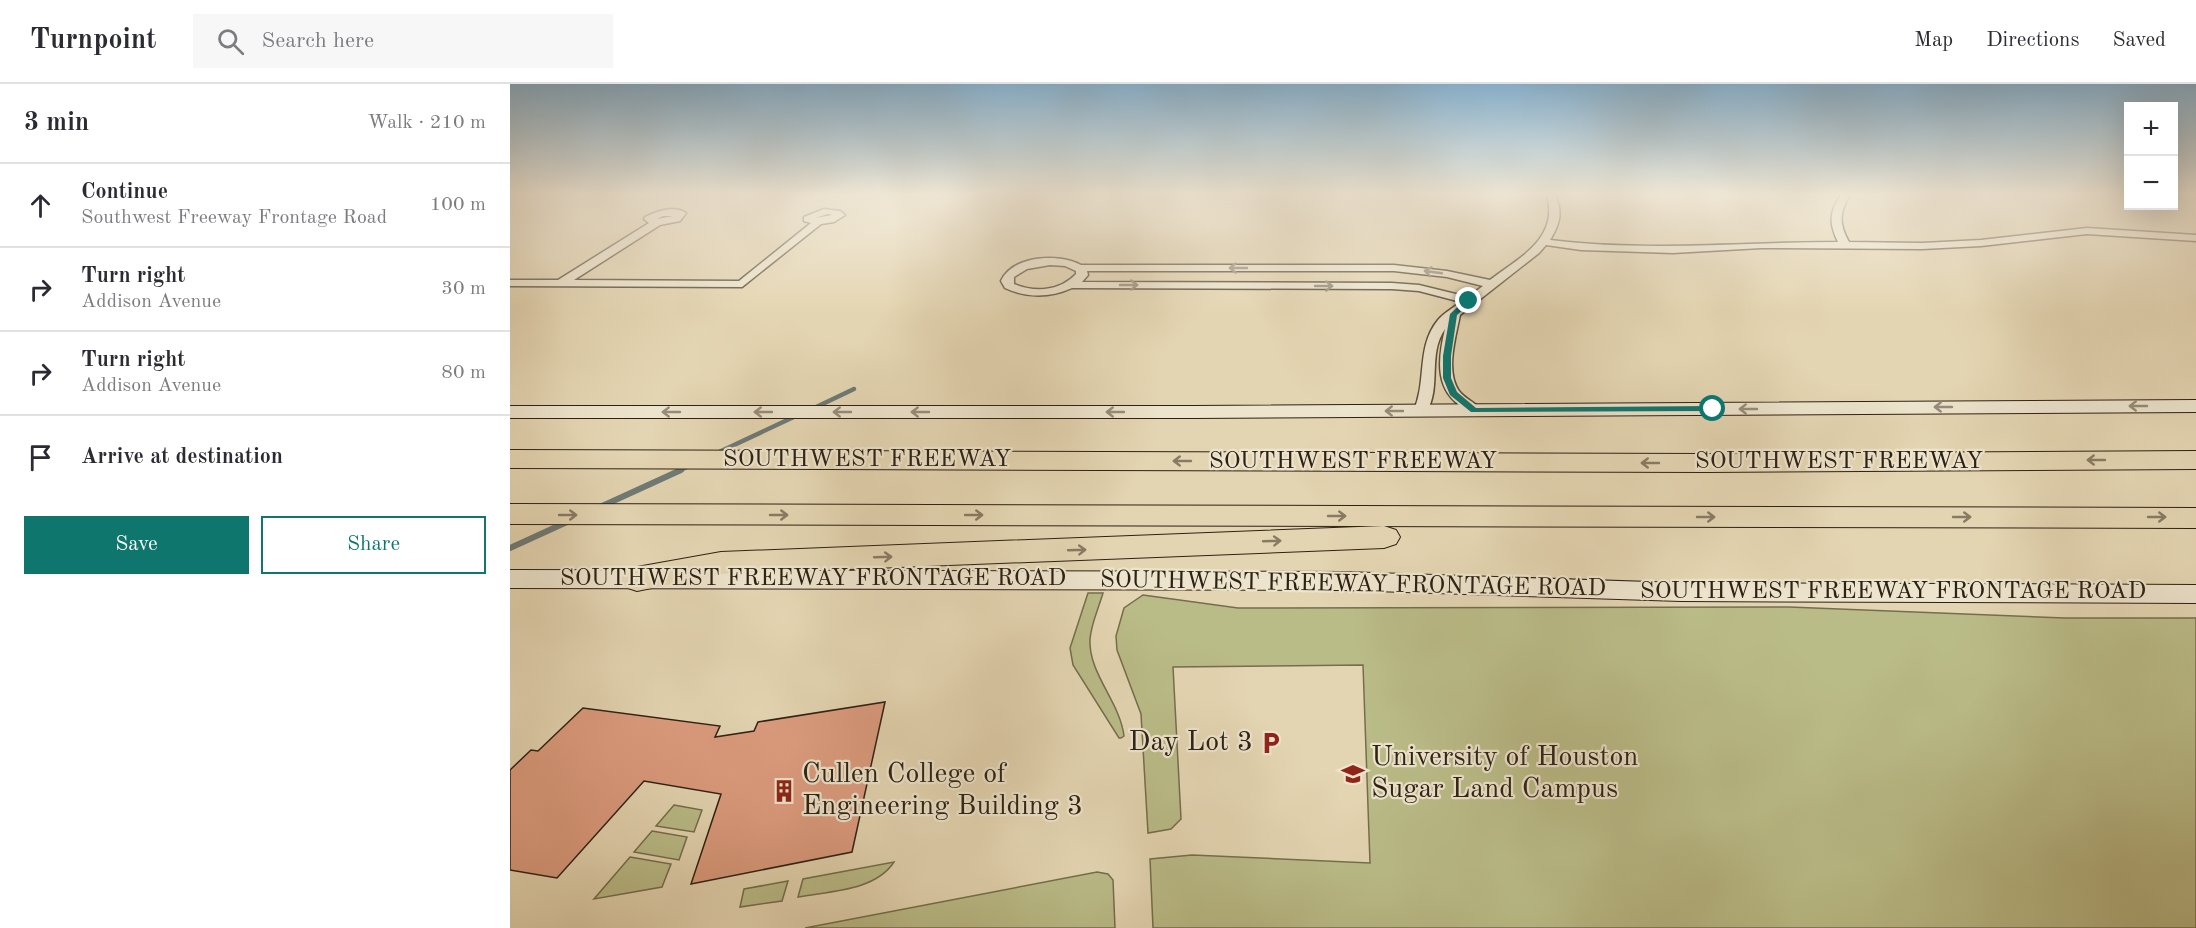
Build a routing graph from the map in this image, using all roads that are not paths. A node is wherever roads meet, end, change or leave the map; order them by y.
1 (638, 234) edge
2 (803, 234) edge
3 (1547, 234) edge
4 (1839, 234) edge
5 (2057, 234) edge
6 (2140, 234) edge
7 (2196, 238) edge
8 (1543, 242) junction
9 (1845, 245) junction
10 (1078, 268) junction
11 (1290, 268) junction
12 (510, 283) edge
13 (561, 283) junction
14 (1490, 284) junction
15 (1071, 285) junction
16 (1285, 285) junction
17 (1469, 301) junction
18 (1454, 314) junction
19 (2196, 406) edge
20 (1421, 410) junction
21 (1474, 410) junction
22 (510, 412) edge
23 (510, 459) edge
24 (2196, 460) edge
25 (510, 514) edge
26 (1585, 516) junction
27 (2196, 518) edge
28 (510, 579) edge
29 (637, 579) junction
30 (2196, 594) edge

1 - 13 street
2 - 13 street
3 - 8 street
4 - 9 street
5 - 9 street
6 - 7 street
8 - 9 street
8 - 14 street
11 -> 10 street
10 - 15 street
10 - 15 street
14 -> 11 street
11 - 16 street
12 - 13 street
14 - 17 street
15 -> 16 street
16 -> 17 street
17 - 18 street
18 - 20 street
18 - 21 street
19 -> 21 main road
20 - 21 main road
20 -> 22 main road
24 -> 23 highway, SOUTHWEST FREEWAY
25 -> 26 highway
26 -> 27 highway
29 -> 26 highway
28 - 29 main road, SOUTHWEST FREEWAY FRONTAGE ROAD
29 - 30 main road, SOUTHWEST FREEWAY FRONTAGE ROAD

